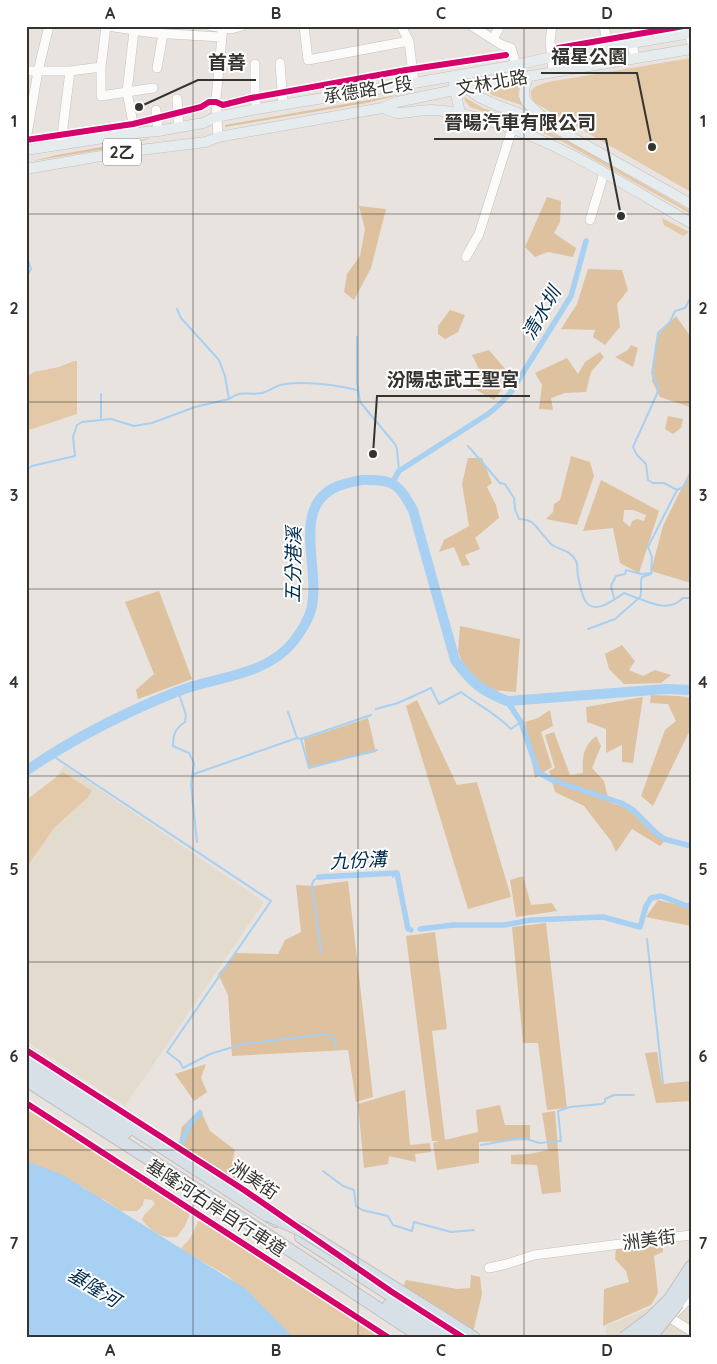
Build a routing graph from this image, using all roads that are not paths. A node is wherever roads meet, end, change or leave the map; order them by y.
1 (49, 26) edge
2 (107, 26) edge
3 (211, 26) edge
4 (242, 26) edge
5 (304, 26) edge
6 (401, 26) edge
7 (472, 26) edge
8 (500, 26) edge
9 (552, 26) edge
10 (604, 26) edge
11 (638, 26) edge
12 (222, 30) edge
13 (134, 31) junction
14 (156, 31) edge
15 (187, 31) edge
16 (690, 33) edge
17 (493, 39) junction
18 (409, 41) junction
19 (632, 43) junction
20 (608, 47) junction
21 (691, 49) edge
22 (551, 57) junction
23 (635, 58) junction
24 (280, 63) dead end
25 (255, 64) dead end
26 (516, 65) junction
27 (101, 68) junction
28 (157, 68) dead end
29 (26, 71) edge
30 (38, 71) junction
31 (70, 71) junction
32 (554, 72) junction
33 (452, 76) junction
34 (529, 76) junction
35 (414, 83) junction
36 (153, 88) dead end
37 (466, 88) junction
38 (455, 90) junction
39 (127, 92) junction
40 (177, 99) dead end
41 (282, 105) junction
42 (382, 108) junction
43 (257, 109) junction
44 (156, 110) dead end
45 (29, 112) edge
46 (460, 114) junction
47 (216, 117) junction
48 (550, 125) junction
49 (179, 128) junction
50 (512, 129) junction
51 (158, 131) junction
52 (134, 133) junction
53 (218, 137) junction
54 (26, 140) edge
55 (61, 143) junction
56 (26, 150) edge
57 (26, 169) edge
58 (604, 173) junction
59 (691, 204) edge
60 (590, 220) dead end
61 (691, 223) edge
62 (466, 257) dead end
63 (26, 1050) edge
64 (26, 1058) edge
65 (26, 1070) edge
66 (26, 1080) edge
67 (109, 1123) junction
68 (201, 1172) junction
69 (171, 1173) junction
70 (268, 1215) junction
71 (255, 1227) junction
72 (691, 1235) edge
73 (691, 1267) edge
74 (489, 1268) dead end
75 (691, 1274) edge
76 (691, 1284) edge
77 (691, 1296) edge
78 (674, 1301) junction
79 (660, 1311) junction
80 (670, 1317) junction
81 (691, 1331) edge
82 (423, 1338) edge
83 (439, 1338) edge
84 (457, 1338) edge
85 (464, 1338) edge
86 (474, 1338) edge
87 (624, 1338) edge
88 (641, 1338) edge
89 (650, 1338) edge
90 (659, 1338) edge

1 - 30 street
2 - 13 street
2 - 27 street
3 - 12 street
4 - 12 street
5 - 18 street
6 - 18 street
7 - 17 street
8 - 17 street
9 - 22 street
10 - 20 street
11 - 19 street
12 - 15 street
12 - 47 street
13 - 14 street
13 - 39 street
14 - 15 street
14 - 28 street
16 - 19 main road, 文林北路
17 - 26 street
18 - 35 street
19 - 20 main road, 文林北路
19 - 23 street
20 - 22 main road, 文林北路
21 - 23 main road, 文林北路
22 - 26 main road, 文林北路
22 - 32 street
23 - 32 main road, 文林北路
24 - 41 street
25 - 43 street
26 - 33 main road, 文林北路
27 - 31 street
27 - 39 street
29 - 30 street
30 - 31 street
30 - 45 street
31 - 55 street
32 - 34 main road, 文林北路
33 - 35 main road, 承德路七段 / 2乙
33 - 37 main road
33 - 38 main road
34 - 37 main road, 文林北路
34 - 48 main road
35 - 41 main road, 承德路七段 / 2乙
36 - 39 street
37 - 38 main road, 文林北路
37 - 48 main road
38 - 42 main road, 文林北路
38 - 46 main road
39 - 52 street
40 - 49 street
41 - 43 main road, 承德路七段 / 2乙
42 - 46 main road, 2乙
42 - 53 main road, 承德路七段 / 2乙
43 - 47 main road, 承德路七段 / 2乙
44 - 51 street
45 - 54 street
46 - 50 main road, 2乙
47 - 49 main road, 承德路七段 / 2乙
47 - 53 street
48 - 59 main road
49 - 51 main road, 承德路七段 / 2乙
50 - 58 main road, 2乙
50 - 62 street
51 - 52 main road, 承德路七段 / 2乙
52 - 55 main road, 承德路七段 / 2乙
53 - 57 main road, 承德路七段 / 2乙
55 - 56 main road, 承德路七段 / 2乙
58 - 60 street
58 - 61 main road, 2乙
63 - 85 street, 洲美街
64 - 68 highway
65 - 67 highway
66 - 69 highway
67 - 68 highway
67 - 69 highway
68 - 70 highway
69 - 71 highway
70 - 84 highway, bridge
70 - 86 highway, bridge
71 - 82 highway
71 - 83 highway
72 - 74 street, 洲美街
73 - 78 highway
75 - 79 street
76 - 78 highway
77 - 80 street
78 - 87 highway, bridge
78 - 88 highway, bridge
78 - 89 highway, bridge
78 - 90 highway, bridge
79 - 80 street
79 - 87 street
80 - 81 street
80 - 89 street

